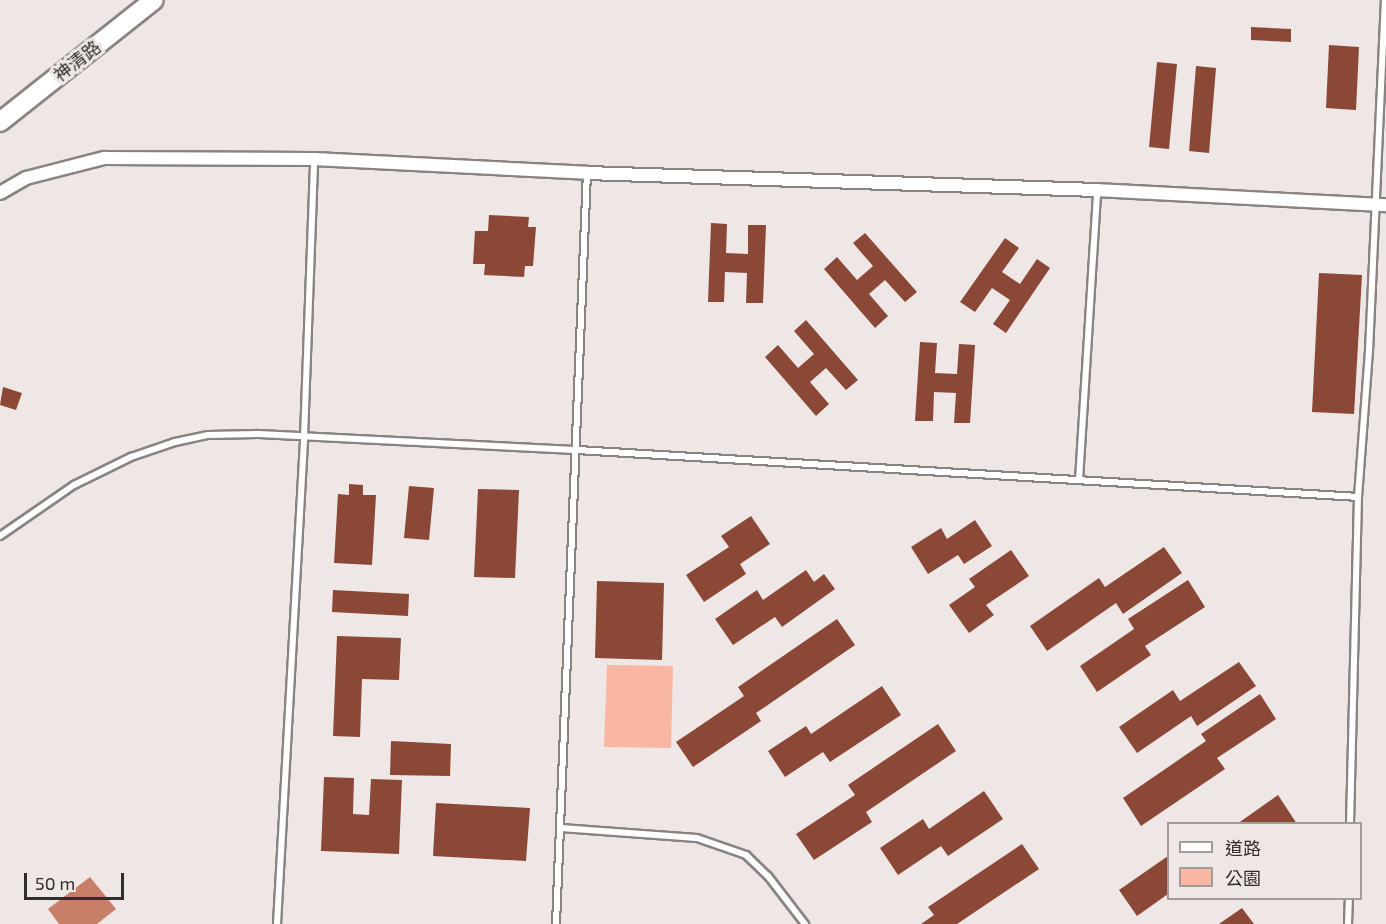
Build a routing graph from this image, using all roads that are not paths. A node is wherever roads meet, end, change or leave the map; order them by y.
1 (154, 0) edge
2 (1385, 0) edge
3 (0, 122) edge
4 (314, 159) junction
5 (586, 173) junction
6 (1097, 190) junction
7 (0, 193) edge
8 (1380, 205) edge
9 (304, 437) junction
10 (577, 450) junction
11 (1079, 480) junction
12 (1358, 497) junction
13 (0, 536) edge
14 (1350, 822) edge
15 (561, 828) junction
16 (1348, 900) edge
17 (277, 924) edge
18 (556, 924) edge
19 (805, 924) edge
20 (1348, 924) edge

1 - 3 street, 神清路
2 - 8 lane
4 - 5 street
4 - 7 street
4 - 9 lane
5 - 6 street
5 - 10 lane
6 - 8 street
6 - 11 lane
8 - 12 lane
9 - 10 lane
9 - 13 lane
9 - 17 lane
10 - 11 lane
10 - 15 lane
11 - 12 lane
12 - 14 lane
15 - 18 lane
15 - 19 lane
16 - 20 lane

